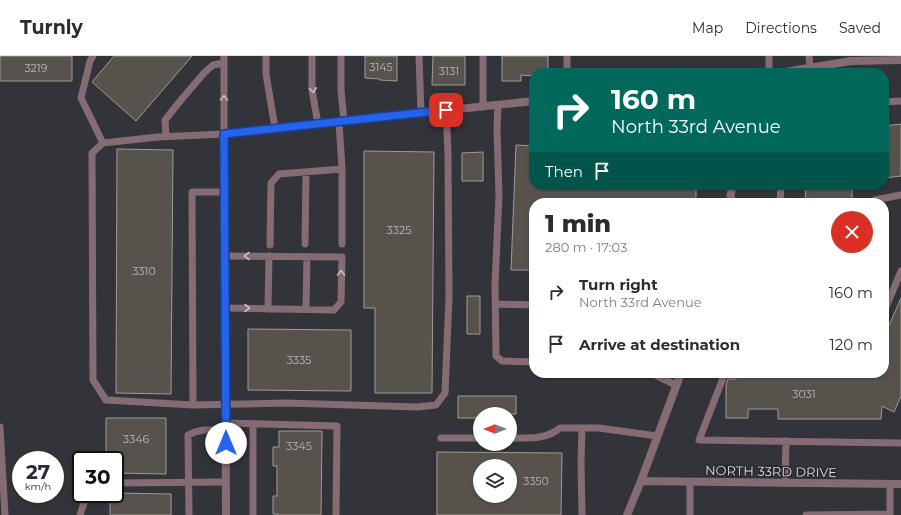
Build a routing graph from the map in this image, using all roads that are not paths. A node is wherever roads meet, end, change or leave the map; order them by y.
1 (93, 56) edge
2 (266, 56) edge
3 (312, 56) edge
4 (341, 56) edge
5 (419, 56) edge
6 (483, 56) edge
7 (567, 56) edge
8 (769, 56) edge
9 (809, 56) edge
10 (224, 59) edge
11 (901, 60) edge
12 (567, 68) edge
13 (769, 68) edge
14 (810, 68) joint
15 (901, 101) edge
16 (529, 102) edge
17 (889, 102) edge
18 (498, 105) junction
19 (483, 106) junction
20 (446, 110) junction
21 (421, 113) junction
22 (342, 121) junction
23 (318, 124) junction
24 (275, 128) junction
25 (224, 134) junction
26 (166, 136) junction
27 (103, 142) junction
28 (342, 169) junction
29 (306, 172) junction
30 (224, 192) junction
31 (901, 195) edge
32 (885, 198) edge
33 (305, 244) dead end
34 (342, 244) dead end
35 (270, 245) dead end
36 (225, 256) junction
37 (269, 256) junction
38 (307, 257) junction
39 (901, 271) edge
40 (889, 300) edge
41 (495, 304) junction
42 (529, 305) edge
43 (225, 308) junction
44 (268, 309) junction
45 (306, 309) junction
46 (529, 362) edge
47 (661, 378) edge
48 (679, 378) edge
49 (723, 378) edge
50 (676, 385) junction
51 (225, 404) junction
52 (193, 405) junction
53 (252, 424) junction
54 (226, 426) junction
55 (0, 427) edge
56 (582, 428) junction
57 (657, 436) junction
58 (441, 438) dead end
59 (473, 438) edge
60 (517, 438) edge
61 (786, 441) junction
62 (901, 444) edge
63 (641, 481) junction
64 (189, 482) junction
65 (226, 482) junction
66 (690, 482) junction
67 (124, 483) edge
68 (785, 483) junction
69 (890, 484) junction
70 (901, 484) edge
71 (84, 503) edge
72 (5, 515) edge
73 (80, 515) edge
74 (189, 515) edge
75 (226, 515) edge
76 (253, 515) edge
77 (336, 515) edge
78 (582, 515) edge
79 (627, 515) edge
80 (690, 515) edge
81 (806, 515) edge
82 (890, 515) edge

1 - 27 lane
2 - 24 lane
3 -> 23 lane
4 - 22 lane
5 - 21 lane
6 - 19 lane
7 - 12 lane
8 - 13 lane
9 - 14 lane
25 -> 10 lane
10 - 26 lane
11 - 14 street
15 - 17 lane
16 - 18 street
18 - 19 street
18 - 41 lane
19 - 20 street
20 - 21 street
20 - 51 lane
21 - 22 street
22 - 23 street
22 - 28 lane
23 - 24 street
24 - 25 street
25 - 26 lane
25 - 30 street
26 - 27 lane
27 - 52 lane
28 - 29 lane
28 - 34 lane
29 - 33 lane
29 - 35 lane
30 - 36 street
30 - 52 lane
31 - 32 lane
37 -> 36 lane
36 - 43 street
37 - 38 lane
37 - 44 lane
38 - 45 lane
45 -> 38 lane
39 - 40 lane
41 - 42 lane
41 - 46 lane
43 -> 44 lane
43 - 51 street
44 - 45 lane
47 - 50 lane
48 - 50 street
49 - 61 lane
50 - 57 street
51 - 52 lane
51 - 54 street
53 - 54 lane
53 - 76 lane
53 - 77 lane
54 - 64 lane
54 - 65 street
55 - 72 lane
56 - 57 lane
56 - 60 lane
56 - 78 lane
57 - 63 street
58 - 59 lane
61 - 62 lane
61 - 68 lane
63 - 66 street, NORTH 33RD DRIVE
63 - 79 street
64 - 65 lane
64 - 67 lane
64 - 74 lane
65 - 75 street
66 - 68 street, NORTH 33RD DRIVE
66 - 80 lane
68 - 69 street, NORTH 33RD DRIVE
69 - 70 street, NORTH 33RD DRIVE
69 - 82 lane
71 - 73 lane
81 - 82 lane

